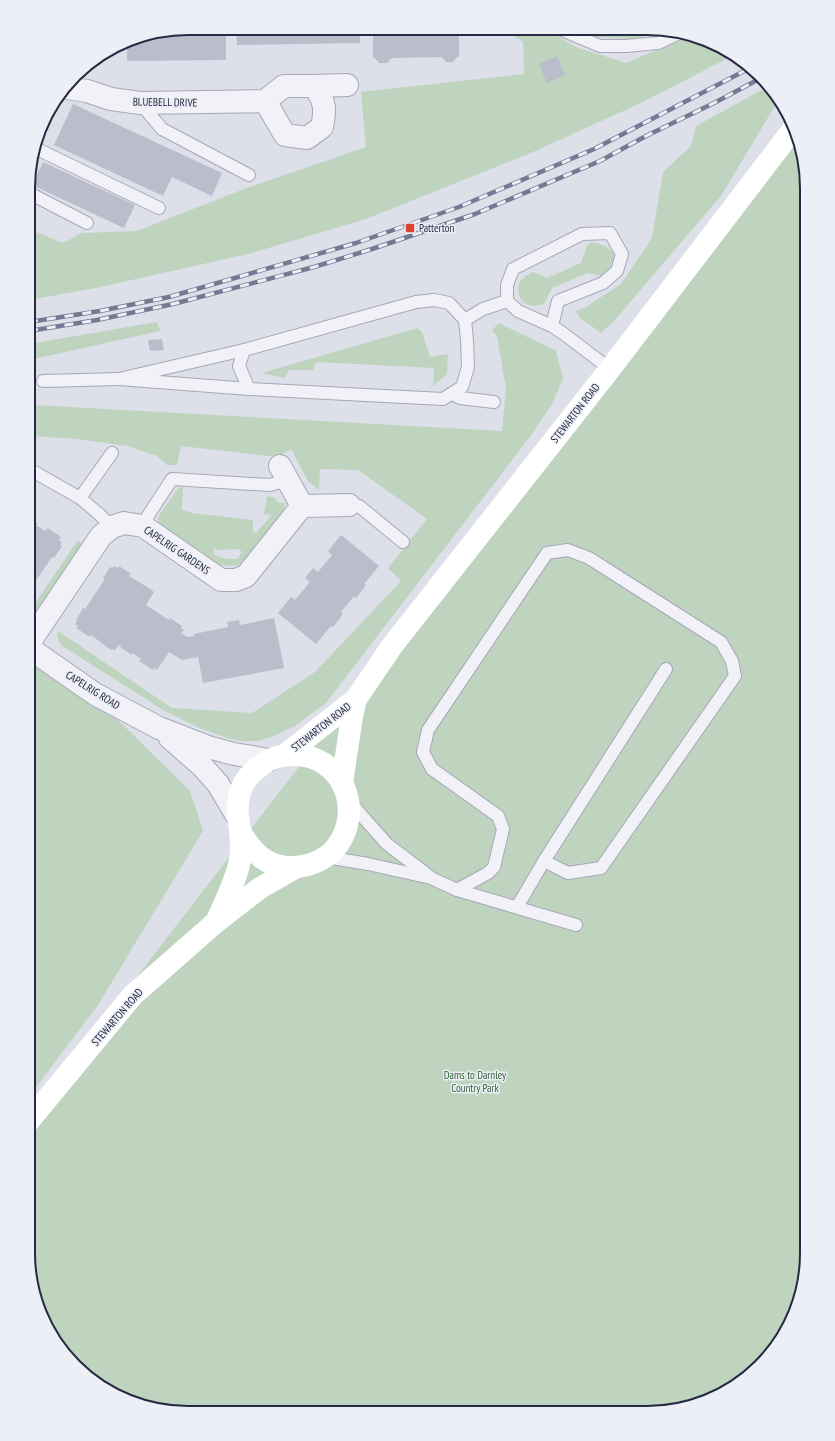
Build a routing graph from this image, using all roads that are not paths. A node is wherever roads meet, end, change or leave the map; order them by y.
1 (574, 35) edge
2 (670, 37) edge
3 (347, 85) dead end
4 (314, 86) junction
5 (72, 89) edge
6 (265, 101) junction
7 (140, 103) junction
8 (790, 134) edge
9 (40, 150) edge
10 (249, 175) dead end
11 (35, 196) edge
12 (159, 208) dead end
13 (87, 223) dead end
14 (507, 301) junction
15 (465, 320) junction
16 (552, 326) junction
17 (244, 350) junction
18 (610, 370) junction
19 (119, 379) junction
20 (43, 381) dead end
21 (249, 389) junction
22 (452, 394) junction
23 (494, 402) dead end
24 (112, 453) dead end
25 (35, 472) edge
26 (284, 473) joint
27 (80, 498) junction
28 (349, 505) joint
29 (302, 506) junction
30 (143, 526) junction
31 (112, 527) junction
32 (403, 542) dead end
33 (35, 634) edge
34 (35, 652) edge
35 (666, 669) dead end
36 (356, 699) junction
37 (159, 728) junction
38 (277, 757) junction
39 (346, 791) junction
40 (239, 825) junction
41 (326, 857) junction
42 (544, 861) junction
43 (295, 868) junction
44 (431, 878) junction
45 (457, 890) junction
46 (517, 907) junction
47 (216, 922) junction
48 (576, 924) dead end
49 (35, 1114) edge

1 - 2 lane
3 - 4 street
4 - 6 street
4 - 6 street
5 - 7 street, BLUEBELL DRIVE
6 - 7 street, BLUEBELL DRIVE
7 - 10 lane
8 - 18 main road, STEWARTON ROAD
9 - 12 lane
11 - 13 lane
14 - 15 lane
14 - 16 lane
14 - 16 lane
15 - 17 lane
15 - 22 lane
16 - 18 lane
17 - 19 lane
17 - 21 lane
18 - 36 main road, STEWARTON ROAD
19 - 20 lane
19 - 21 lane
21 - 22 lane
22 - 23 lane
24 - 27 lane
25 - 27 lane
26 - 29 street
26 - 30 lane
27 - 31 lane
28 - 29 street
28 - 32 lane
29 - 30 street, CAPELRIG GARDENS
30 - 31 street, CAPELRIG GARDENS
31 - 33 street
34 - 37 street, CAPELRIG ROAD
35 - 42 lane
36 - 38 main road, STEWARTON ROAD
36 - 39 main road, STEWARTON ROAD
37 - 38 street, CAPELRIG ROAD
37 - 40 street, CAPELRIG ROAD
38 - 39 main road, STEWARTON ROAD
38 - 40 main road, STEWARTON ROAD
39 - 41 main road, STEWARTON ROAD
39 - 44 lane
40 - 43 main road, STEWARTON ROAD
40 - 47 main road, STEWARTON ROAD
41 - 43 main road, STEWARTON ROAD
41 - 44 lane
42 - 45 lane
42 - 46 lane
43 - 47 main road, STEWARTON ROAD
44 - 45 lane
45 - 46 lane
46 - 48 lane
47 - 49 main road, STEWARTON ROAD

